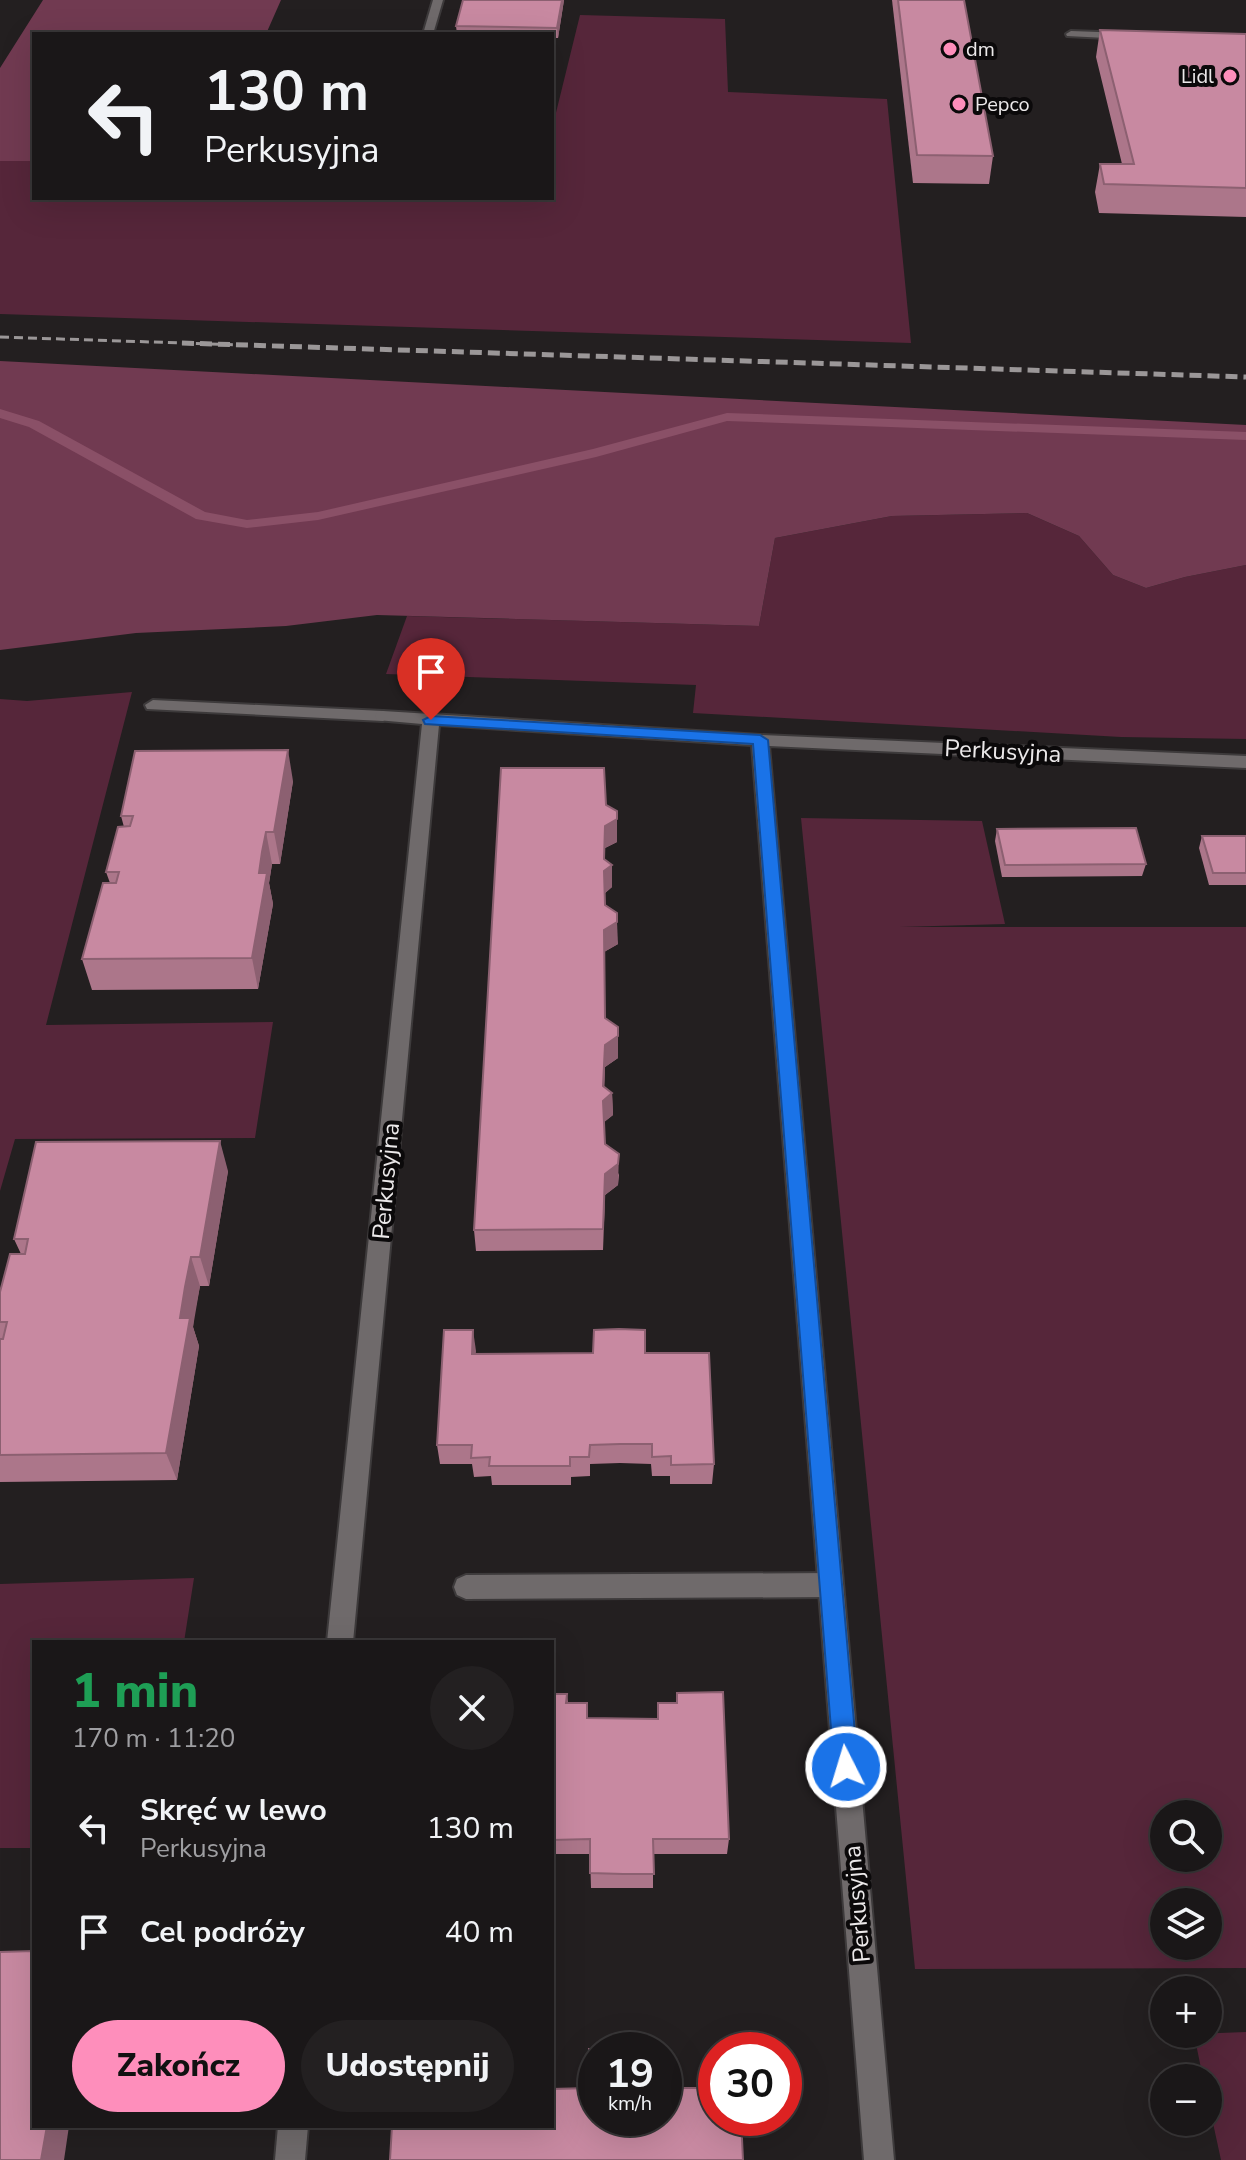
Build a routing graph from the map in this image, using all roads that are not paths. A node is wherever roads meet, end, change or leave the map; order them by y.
1 (438, 0) edge
2 (429, 32) edge
3 (1071, 34) dead end
4 (1134, 36) edge
5 (153, 705) dead end
6 (431, 720) junction
7 (760, 740) junction
8 (1246, 762) edge
9 (831, 1585) junction
10 (466, 1587) dead end
11 (340, 1640) edge
12 (293, 2128) edge
13 (290, 2160) edge
14 (879, 2160) edge

1 - 2 street
3 - 4 street
5 - 6 street, Perkusyjna
6 - 7 street, Perkusyjna
6 - 11 street, Perkusyjna
7 - 8 street, Perkusyjna
7 - 9 street, Perkusyjna
9 - 10 street
9 - 14 street, Perkusyjna
12 - 13 street

